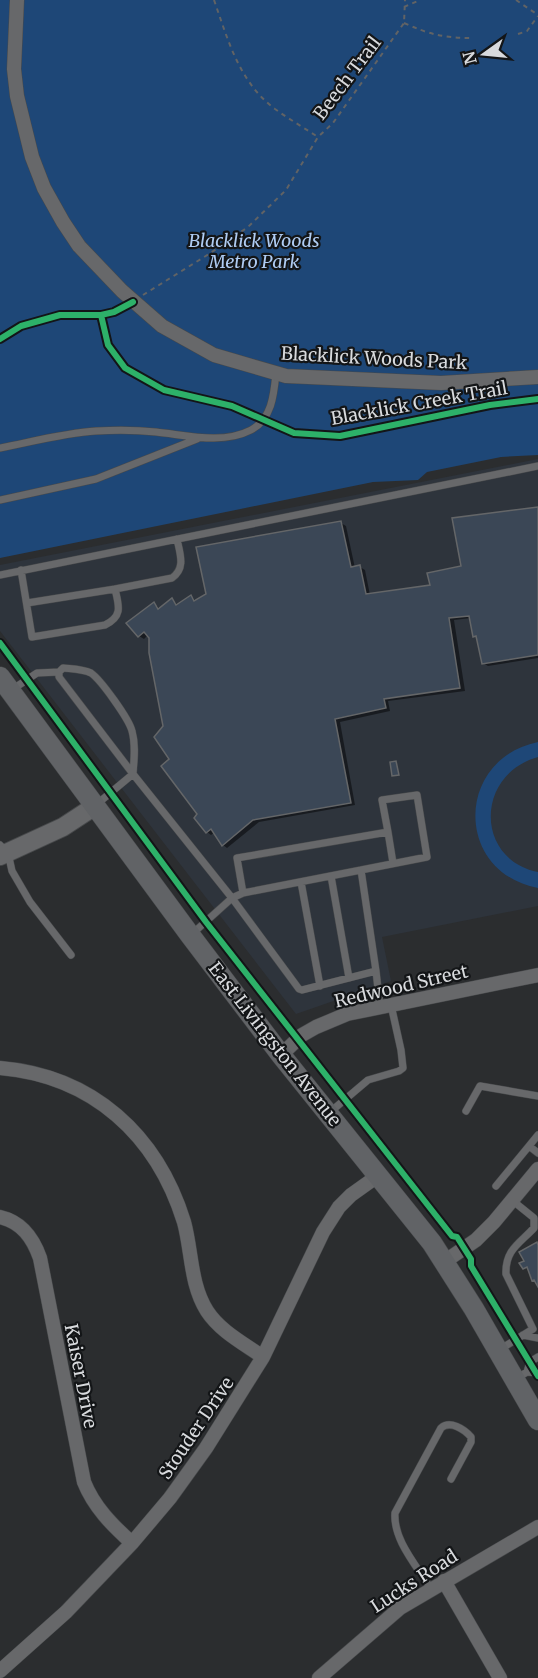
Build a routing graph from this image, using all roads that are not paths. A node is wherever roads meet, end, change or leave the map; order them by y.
1 (17, 0) edge
2 (276, 373) junction
3 (538, 377) edge
4 (202, 437) junction
5 (0, 448) edge
6 (538, 466) edge
7 (0, 500) edge
8 (177, 539) junction
9 (21, 570) junction
10 (0, 574) edge
11 (115, 589) junction
12 (27, 603) junction
13 (59, 672) junction
14 (5, 683) edge
15 (134, 774) junction
16 (95, 806) junction
17 (388, 832) junction
18 (2, 851) edge
19 (393, 863) junction
20 (360, 870) junction
21 (331, 876) junction
22 (301, 882) junction
23 (243, 893) junction
24 (232, 898) junction
25 (190, 935) junction
26 (71, 955) dead end
27 (376, 971) junction
28 (538, 975) edge
29 (349, 978) junction
30 (320, 986) junction
31 (386, 1006) junction
32 (281, 1055) junction
33 (0, 1068) edge
34 (538, 1096) edge
35 (466, 1111) dead end
36 (329, 1113) junction
37 (538, 1135) edge
38 (529, 1146) junction
39 (538, 1153) edge
40 (537, 1172) edge
41 (379, 1175) junction
42 (496, 1186) dead end
43 (513, 1201) junction
44 (0, 1217) edge
45 (536, 1230) edge
46 (444, 1262) junction
47 (523, 1335) junction
48 (538, 1338) edge
49 (498, 1350) junction
50 (263, 1357) junction
51 (538, 1358) edge
52 (538, 1372) edge
53 (521, 1376) junction
54 (538, 1420) edge
55 (451, 1479) dead end
56 (538, 1527) edge
57 (132, 1543) junction
58 (444, 1581) junction
59 (431, 1588) junction
60 (1, 1669) edge
61 (319, 1678) edge
62 (500, 1678) edge

1 - 2 street, Blacklick Woods Park
2 - 3 street, Blacklick Woods Park
2 - 4 lane
4 - 5 lane
4 - 7 lane
6 - 8 lane
8 - 9 lane
8 - 11 lane
9 - 10 lane
9 - 12 lane
11 - 12 lane
11 - 12 lane
13 - 14 lane
13 - 15 lane
13 - 15 lane
14 - 16 main road, East Livingston Avenue
15 - 16 lane
15 - 24 lane
16 - 18 street
16 - 25 main road, East Livingston Avenue
17 - 19 lane
17 - 19 lane
17 - 23 lane
18 - 26 lane
19 - 20 lane
20 - 21 lane
20 - 27 lane
21 - 22 lane
21 - 29 lane
22 - 23 lane
22 - 30 lane
23 - 24 lane
24 - 25 lane
24 - 30 lane
25 - 32 main road, East Livingston Avenue
27 - 29 lane
27 - 31 lane
28 - 31 street, Redwood Street
29 - 30 lane
31 - 32 street, Redwood Street
31 - 36 lane
32 - 36 main road, East Livingston Avenue
33 - 50 street
34 - 35 lane
36 - 41 main road, East Livingston Avenue
37 - 38 lane
38 - 39 lane
38 - 42 lane
40 - 43 street
41 - 46 main road, East Livingston Avenue
41 - 50 street, Stouder Drive
43 - 45 lane
43 - 46 street
44 - 57 street, Kaiser Drive
45 - 47 lane
46 - 49 main road, East Livingston Avenue
47 - 48 lane
47 - 49 lane
49 - 53 main road, East Livingston Avenue
50 - 57 street, Stouder Drive
51 - 53 lane
52 - 53 lane
53 - 54 main road, East Livingston Avenue
55 - 59 lane
56 - 58 street, Lucks Road
57 - 60 street, Stouder Drive
58 - 59 street, Lucks Road
58 - 62 street
59 - 61 street, Lucks Road

